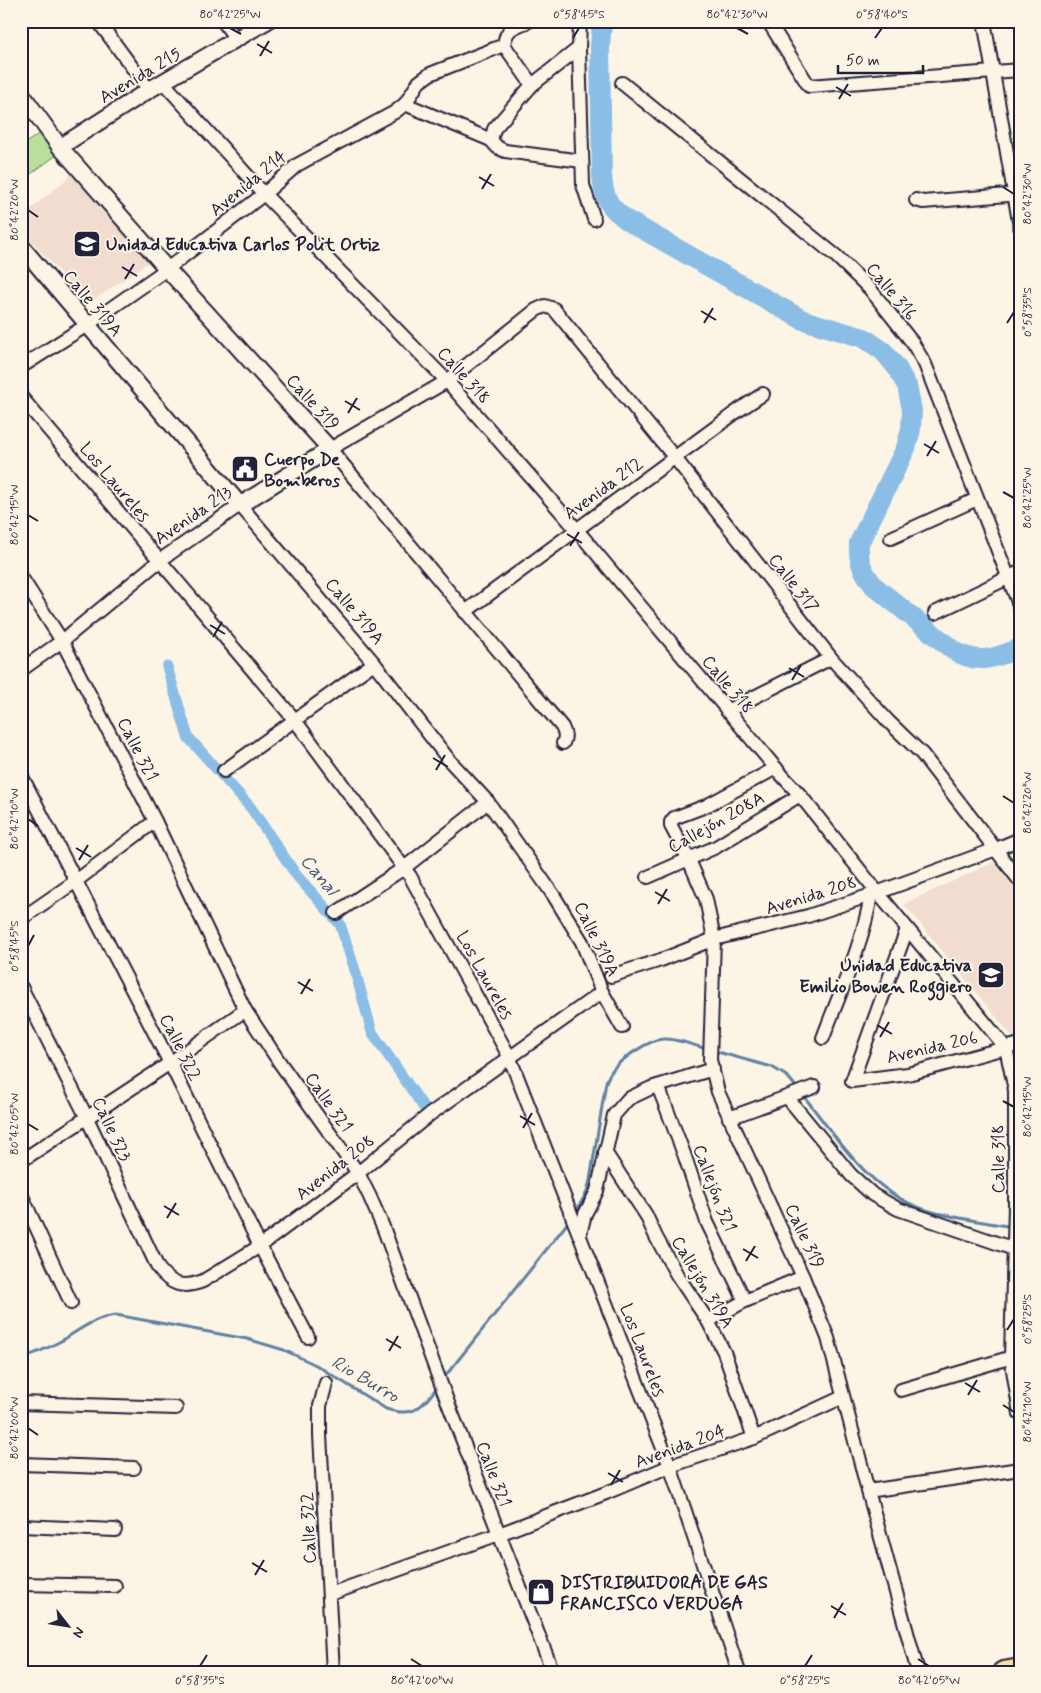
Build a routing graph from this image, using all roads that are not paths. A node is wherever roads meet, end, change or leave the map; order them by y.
1 (98, 21) edge
2 (223, 21) edge
3 (267, 21) edge
4 (530, 21) edge
5 (580, 21) edge
6 (768, 21) edge
7 (984, 21) edge
8 (236, 39) junction
9 (504, 44) junction
10 (579, 48) junction
11 (1020, 70) edge
12 (992, 72) junction
13 (622, 83) dead end
14 (532, 85) junction
15 (156, 86) junction
16 (21, 93) edge
17 (405, 104) junction
18 (491, 140) junction
19 (60, 146) junction
20 (582, 161) junction
21 (264, 194) junction
22 (1017, 194) edge
23 (916, 200) dead end
24 (594, 219) dead end
25 (1020, 227) edge
26 (21, 246) edge
27 (168, 269) junction
28 (545, 306) joint
29 (87, 325) junction
30 (21, 367) edge
31 (448, 380) junction
32 (763, 394) dead end
33 (21, 397) edge
34 (330, 449) junction
35 (674, 458) junction
36 (977, 499) junction
37 (240, 505) junction
38 (577, 530) junction
39 (892, 538) dead end
40 (158, 561) junction
41 (1020, 572) edge
42 (21, 577) edge
43 (1007, 577) junction
44 (1020, 607) edge
45 (465, 612) junction
46 (935, 613) dead end
47 (62, 640) junction
48 (831, 658) junction
49 (374, 663) junction
50 (21, 670) edge
51 (727, 711) junction
52 (294, 720) junction
53 (563, 743) dead end
54 (776, 768) junction
55 (224, 771) dead end
56 (21, 775) edge
57 (800, 795) junction
58 (488, 802) junction
59 (155, 821) junction
60 (1020, 839) edge
61 (996, 849) junction
62 (689, 860) junction
63 (404, 868) junction
64 (648, 877) dead end
65 (76, 881) junction
66 (1020, 881) edge
67 (874, 894) junction
68 (336, 912) dead end
69 (21, 920) edge
70 (907, 929) junction
71 (714, 939) junction
72 (611, 976) dead end
73 (21, 986) edge
74 (602, 992) junction
75 (246, 1010) junction
76 (622, 1027) dead end
77 (822, 1038) dead end
78 (1020, 1044) edge
79 (1006, 1048) junction
80 (509, 1056) junction
81 (170, 1063) junction
82 (712, 1065) junction
83 (658, 1086) junction
84 (814, 1087) dead end
85 (790, 1096) junction
86 (87, 1118) junction
87 (729, 1118) junction
88 (605, 1152) junction
89 (21, 1161) edge
90 (358, 1173) junction
91 (21, 1194) edge
92 (578, 1229) junction
93 (260, 1246) junction
94 (1016, 1246) edge
95 (803, 1277) junction
96 (174, 1284) joint
97 (745, 1301) junction
98 (71, 1303) dead end
99 (708, 1321) junction
100 (308, 1337) dead end
101 (1015, 1356) edge
102 (326, 1383) dead end
103 (901, 1390) dead end
104 (843, 1397) junction
105 (21, 1403) edge
106 (176, 1408) dead end
107 (1020, 1414) edge
108 (754, 1438) junction
109 (21, 1464) edge
110 (670, 1466) junction
111 (134, 1468) dead end
112 (1020, 1468) edge
113 (868, 1491) junction
114 (21, 1526) edge
115 (115, 1530) dead end
116 (499, 1534) junction
117 (21, 1584) edge
118 (115, 1586) dead end
119 (330, 1594) junction
120 (1020, 1669) edge
121 (333, 1672) edge
122 (553, 1672) edge
123 (740, 1672) edge
124 (918, 1672) edge
125 (1003, 1672) edge

1 - 15 street, Calle 318
2 - 8 street
3 - 8 street, Avenida 215
4 - 9 street
5 - 10 street
6 - 12 street
7 - 12 street
8 - 15 street, Avenida 215
9 - 14 street
9 - 17 street, Avenida 214
10 - 14 street
10 - 20 street
11 - 12 street
12 - 22 street
13 - 36 street, Calle 316
14 - 18 street
15 - 19 street, Avenida 215
15 - 21 street, Calle 318
16 - 19 street, Calle 319
17 - 18 street
17 - 21 street, Avenida 214
18 - 20 street
19 - 27 street, Calle 319
20 - 24 street
21 - 27 street, Avenida 214
21 - 31 street, Calle 318
22 - 23 street
22 - 25 street
26 - 29 street, Calle 319A
27 - 29 street, Avenida 214
27 - 34 street, Calle 319
28 - 31 street, Avenida 213
28 - 35 street, Calle 317
29 - 30 street, Avenida 214
29 - 37 street, Calle 319A
31 - 34 street, Avenida 213
31 - 38 street, Calle 318
32 - 35 street, Avenida 212
33 - 40 street, Los Laureles
34 - 37 street, Avenida 213
34 - 45 street, Calle 319
35 - 38 street, Avenida 212
35 - 48 street, Calle 317
36 - 39 street
36 - 43 street, Calle 316
37 - 40 street, Avenida 213
37 - 49 street, Calle 319A
38 - 45 street, Avenida 212
38 - 51 street, Calle 318
40 - 47 street, Avenida 213
40 - 52 street, Los Laureles
41 - 43 street
42 - 47 street, Calle 321
43 - 44 street, Calle 316
43 - 46 street
45 - 53 street, Calle 319
47 - 50 street, Avenida 213
47 - 59 street, Calle 321
48 - 51 street
48 - 61 street, Calle 317
49 - 52 street
49 - 58 street, Calle 319A
51 - 54 street, Calle 318
52 - 55 street
52 - 63 street, Los Laureles
54 - 57 street, Calle 318
54 - 62 street, Calle 319
56 - 65 street, Calle 322
57 - 62 street, Callejón 208A
57 - 67 street, Calle 318
58 - 63 street
58 - 74 street, Calle 319A
59 - 65 street
59 - 75 street, Calle 321
60 - 61 street, Avenida 208
61 - 66 street, Calle 317
61 - 67 street, Avenida 208
62 - 64 street, Callejón 208A
62 - 71 street, Calle 319
63 - 68 street
63 - 80 street, Los Laureles
65 - 69 street
65 - 81 street, Calle 322
67 - 70 street, Calle 318
67 - 71 street, Avenida 208
67 - 77 street
70 - 79 street, Calle 318
70 - 79 street, Avenida 206
71 - 72 street, Avenida 208
71 - 82 street, Calle 319
73 - 86 street, Calle 323
74 - 76 street, Calle 319A
74 - 80 street, Avenida 208
75 - 81 street
75 - 90 street, Calle 321
78 - 79 street, Avenida 206
79 - 94 street, Calle 318
80 - 90 street, Avenida 208
80 - 92 street, Los Laureles
81 - 86 street
81 - 93 street, Calle 322
82 - 83 street
82 - 87 street, Calle 319
83 - 88 street
83 - 97 street, Callejón 321
84 - 85 street
85 - 87 street
85 - 94 street
86 - 89 street
86 - 96 street, Calle 323
87 - 95 street, Calle 319
88 - 92 street
88 - 99 street, Callejón 319A
90 - 93 street, Avenida 208
90 - 116 street, Calle 321
91 - 98 street
92 - 110 street, Los Laureles
93 - 96 street, Avenida 208
93 - 100 street, Calle 322
94 - 101 street, Calle 318
95 - 97 street
95 - 104 street, Calle 319
97 - 99 street
99 - 108 street, Callejón 319A
101 - 103 street
101 - 107 street, Calle 318
102 - 119 street, Calle 322
104 - 108 street, Avenida 204
104 - 113 street, Calle 319
105 - 106 street
108 - 110 street, Avenida 204
109 - 111 street
110 - 116 street, Avenida 204
110 - 123 street, Los Laureles
112 - 113 street
113 - 124 street, Calle 319
114 - 115 street
116 - 119 street, Avenida 204
116 - 122 street, Calle 321
117 - 118 street
119 - 121 street, Calle 322
120 - 125 main road

